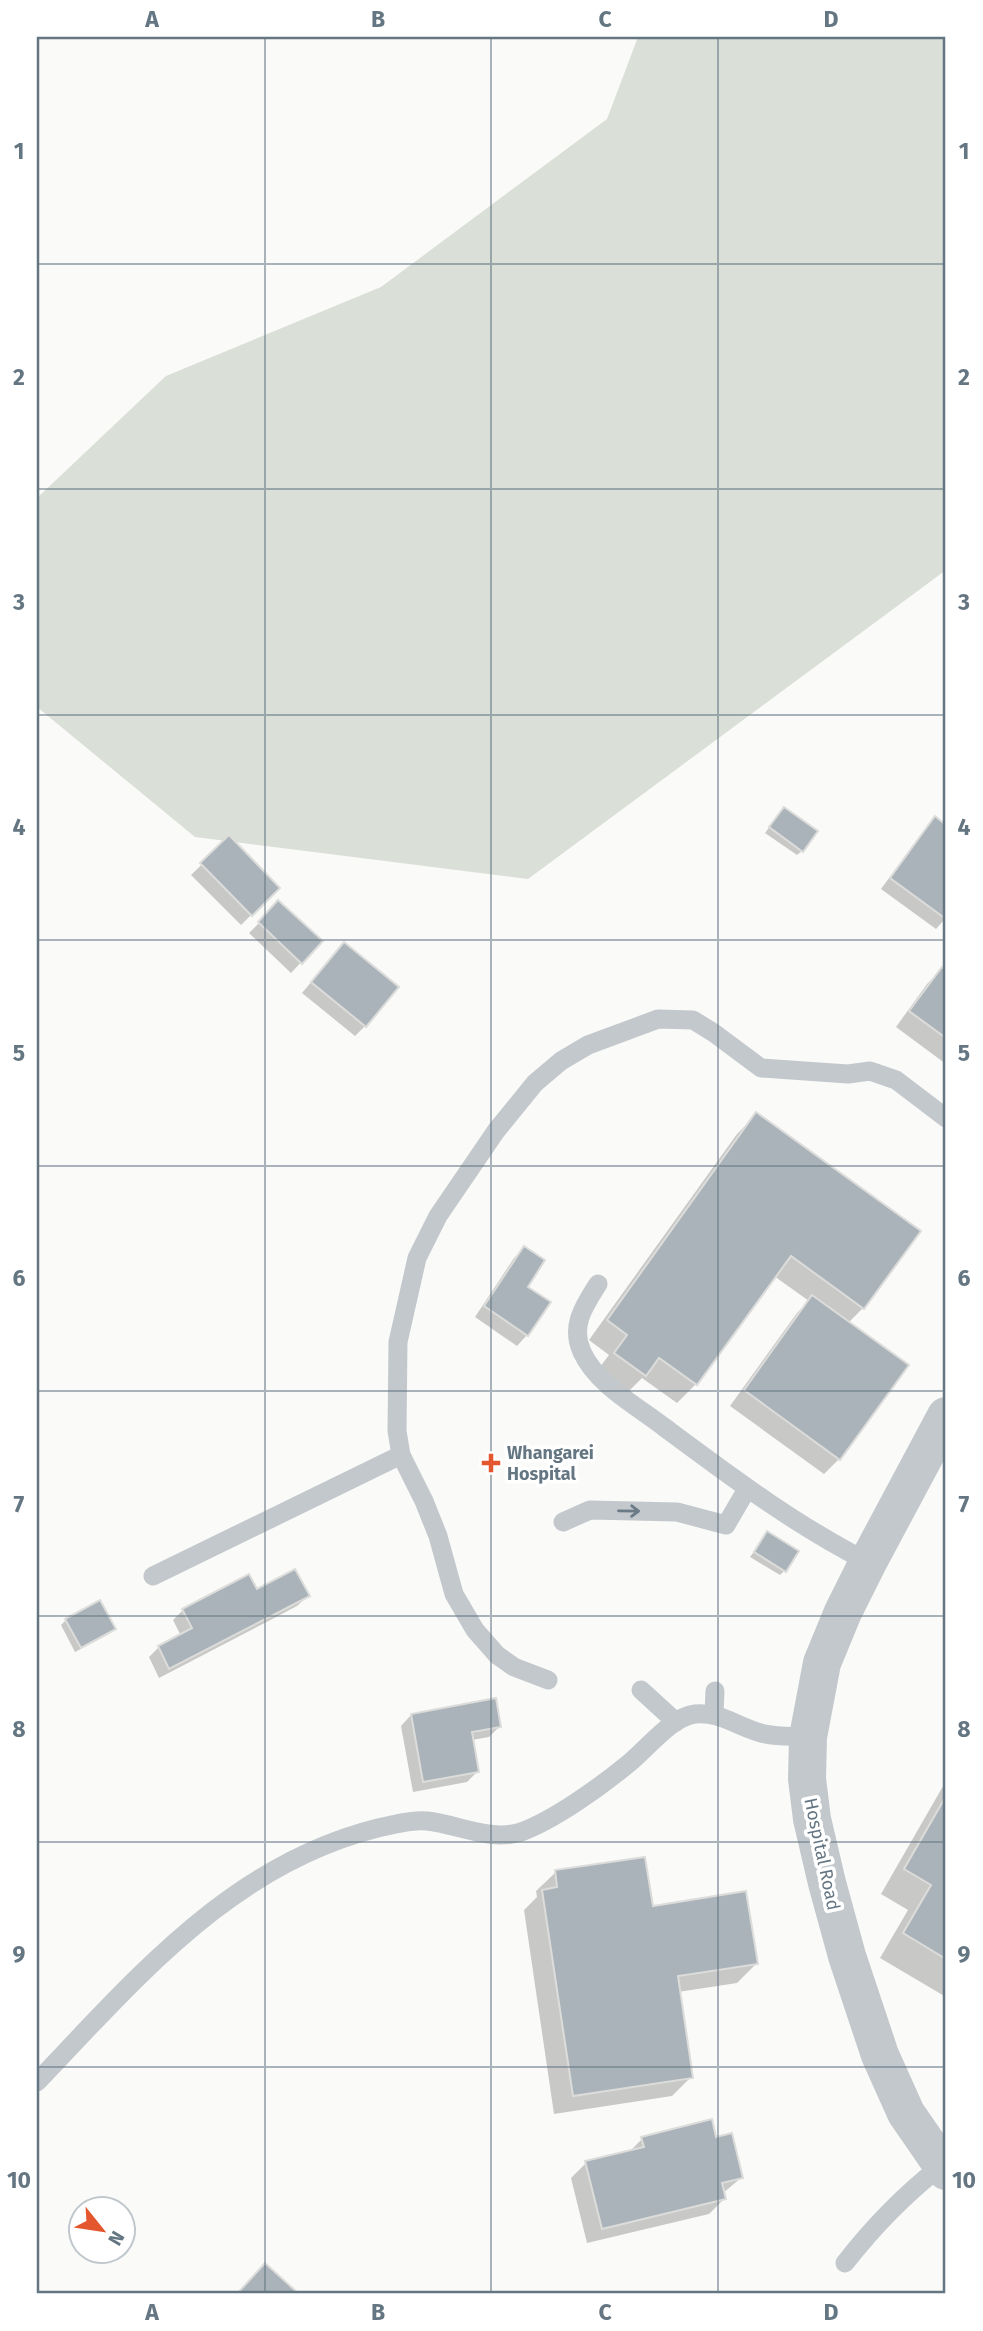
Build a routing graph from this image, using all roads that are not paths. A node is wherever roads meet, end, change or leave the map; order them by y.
1 (946, 1118) edge
2 (598, 1284) dead end
3 (946, 1416) edge
4 (401, 1455) junction
5 (747, 1489) junction
6 (564, 1522) dead end
7 (868, 1562) junction
8 (153, 1576) dead end
9 (548, 1680) dead end
10 (641, 1690) dead end
11 (715, 1691) dead end
12 (714, 1714) junction
13 (676, 1721) junction
14 (807, 1737) junction
15 (37, 2082) edge
16 (944, 2168) edge
17 (845, 2263) dead end

1 - 4 lane
2 - 5 lane
3 - 7 street, Hospital Road
4 - 8 lane
4 - 9 lane
6 -> 5 lane
5 - 7 lane
7 - 14 street, Hospital Road
10 - 13 lane
11 - 12 lane
12 - 13 lane
12 - 14 lane
13 - 15 lane
14 - 16 street, Hospital Road
16 - 17 lane

